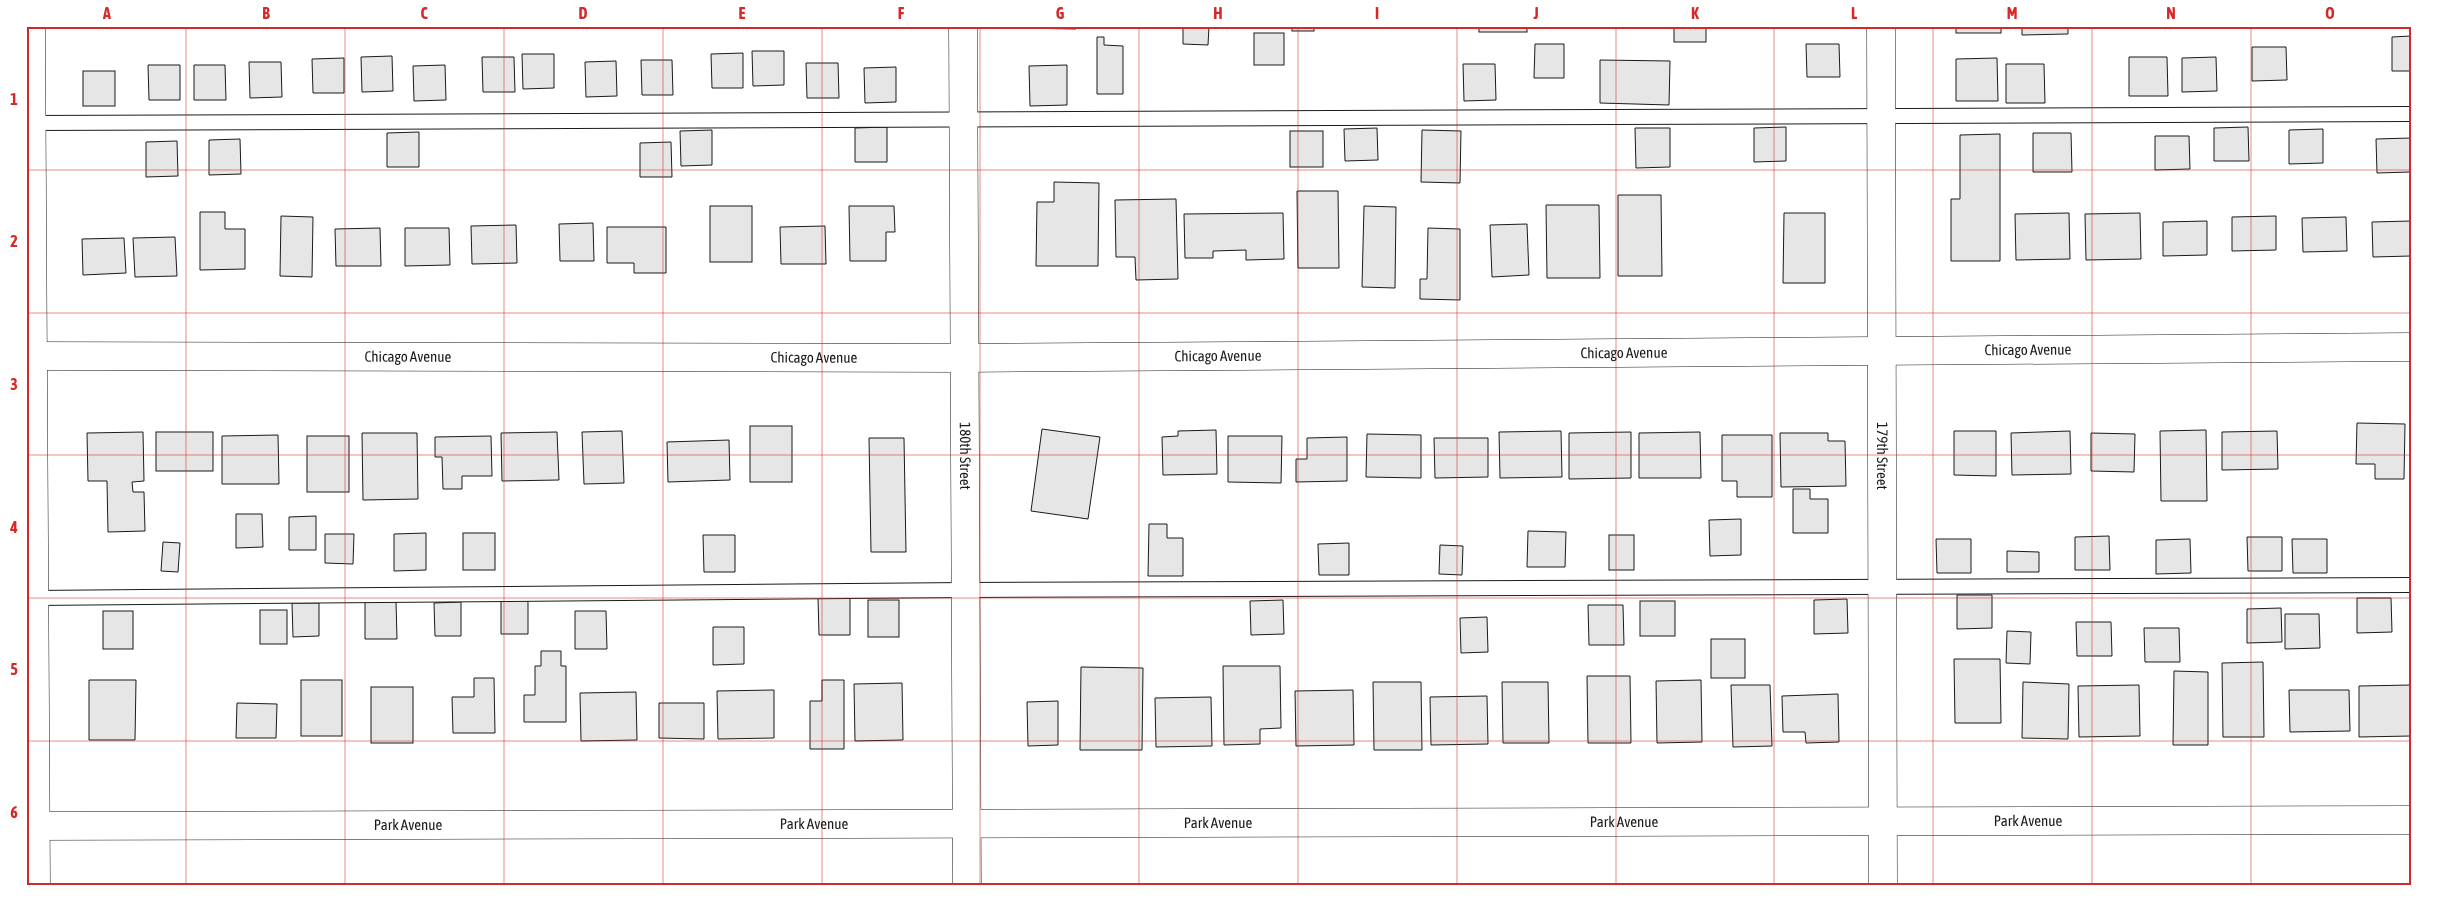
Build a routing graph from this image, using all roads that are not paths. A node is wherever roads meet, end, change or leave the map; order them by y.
1 (31, 26) edge
2 (963, 26) edge
3 (1881, 26) edge
4 (2411, 114) edge
5 (1881, 116) junction
6 (963, 118) junction
7 (29, 123) edge
8 (2411, 347) edge
9 (1882, 353) junction
10 (30, 356) edge
11 (964, 358) junction
12 (2411, 585) edge
13 (1883, 588) junction
14 (966, 590) junction
15 (34, 598) junction
16 (31, 649) edge
17 (2411, 820) edge
18 (967, 822) junction
19 (1883, 822) junction
20 (31, 826) edge
21 (36, 885) edge
22 (967, 885) edge
23 (1884, 885) edge

1 - 7 street
2 - 6 street, 180th Street
3 - 5 street, 179th Street
4 - 5 lane
5 - 6 lane
5 - 9 street, 179th Street
6 - 7 lane
6 - 11 street, 180th Street
7 - 10 street
8 - 9 street, Chicago Avenue
9 - 11 street, Chicago Avenue
9 - 13 street, 179th Street
10 - 11 street, Chicago Avenue
10 - 15 street
11 - 14 street, 180th Street
12 - 13 lane
13 - 14 lane
13 - 19 street, 179th Street
14 - 15 lane
14 - 18 street, 180th Street
15 - 16 street
16 - 20 street
17 - 19 street, Park Avenue
18 - 19 street, Park Avenue
18 - 20 street, Park Avenue
18 - 22 street, 180th Street
19 - 23 street, 179th Street
20 - 21 street

